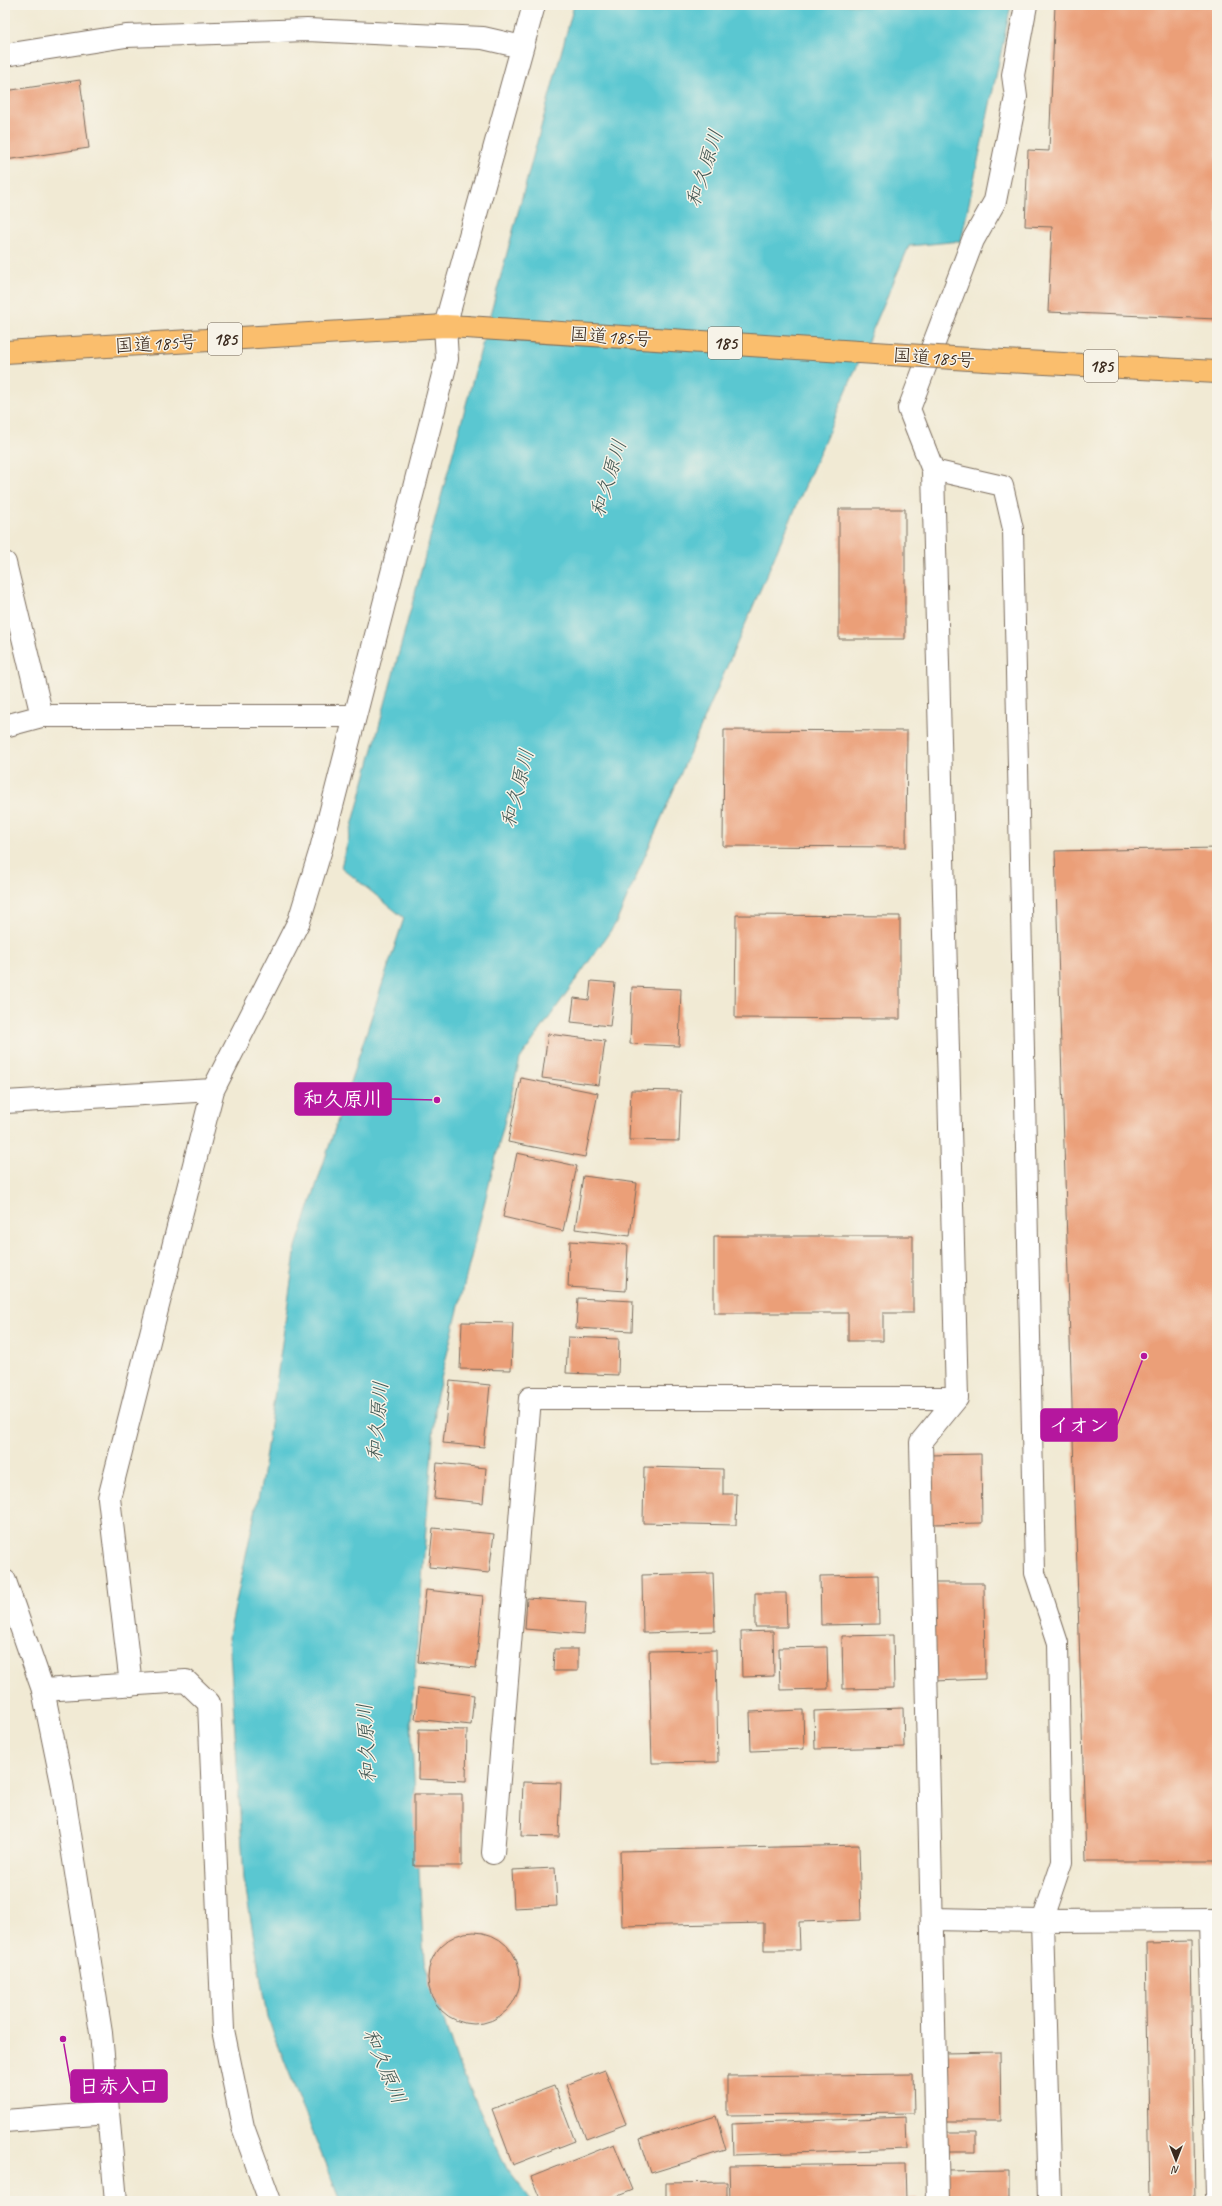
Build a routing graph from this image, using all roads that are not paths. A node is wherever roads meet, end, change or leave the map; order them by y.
1 (534, 5) edge
2 (1026, 5) edge
3 (522, 47) junction
4 (5, 55) edge
5 (456, 326) junction
6 (5, 352) edge
7 (1217, 372) edge
8 (933, 470) junction
9 (5, 563) edge
10 (42, 716) junction
11 (355, 716) junction
12 (5, 726) edge
13 (213, 1090) junction
14 (5, 1102) edge
15 (957, 1398) junction
16 (5, 1581) edge
17 (131, 1685) junction
18 (43, 1690) junction
19 (492, 1853) dead end
20 (932, 1918) junction
21 (1213, 1920) edge
22 (1042, 1921) junction
23 (108, 2113) junction
24 (5, 2120) edge
25 (1217, 2194) edge
26 (116, 2201) edge
27 (270, 2201) edge
28 (938, 2201) edge
29 (1050, 2201) edge

1 - 3 street
2 - 8 street
3 - 4 street
3 - 5 street
5 - 6 highway, 国道185号 / 185
5 - 7 highway, 国道185号 / 185, bridge
5 - 11 street
8 - 15 street
8 - 22 lane
9 - 10 street
10 - 11 street
10 - 12 street
11 - 13 street
13 - 14 street
13 - 17 street
15 - 19 street
15 - 20 street
16 - 18 street
17 - 18 street
17 - 27 street
18 - 23 street
20 - 22 street
20 - 28 street
21 - 22 street
21 - 25 street
22 - 29 street
23 - 24 street
23 - 26 street

